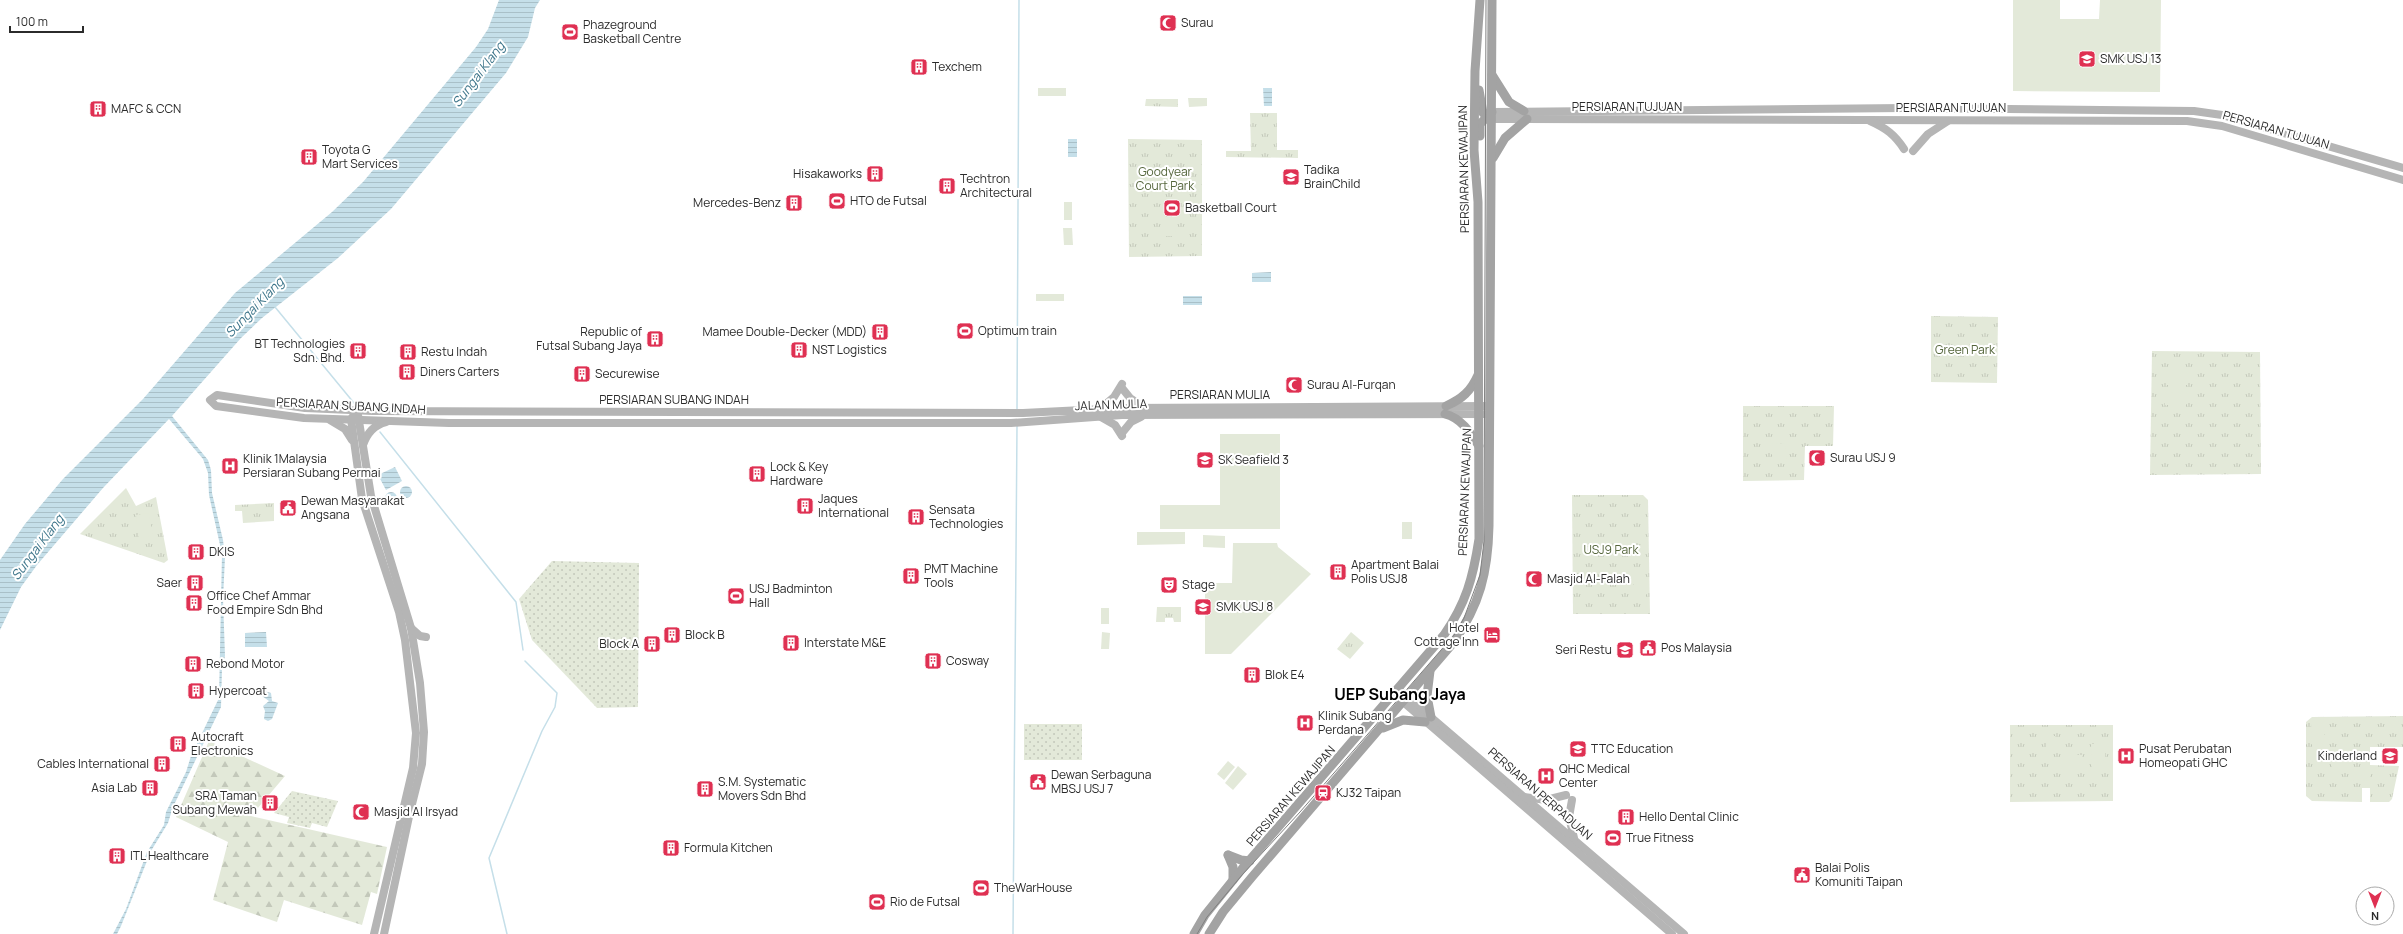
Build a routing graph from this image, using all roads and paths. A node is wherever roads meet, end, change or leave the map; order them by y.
1 (1480, 0) edge
2 (1492, 0) edge
3 (1475, 71) junction
4 (1492, 74) junction
5 (2011, 109) junction
6 (1525, 115) junction
7 (1490, 116) junction
8 (1867, 120) junction
9 (1950, 120) junction
10 (2019, 120) junction
11 (1904, 149) dead end
12 (1913, 151) dead end
13 (1491, 160) junction
14 (2403, 168) edge
15 (1476, 170) junction
16 (2403, 180) edge
17 (1490, 330) junction
18 (1479, 372) junction
19 (1445, 410) junction
20 (1480, 410) junction
21 (1490, 410) junction
22 (356, 411) junction
23 (1147, 411) junction
24 (1099, 413) junction
25 (1284, 415) joint
26 (326, 419) junction
27 (351, 419) junction
28 (360, 419) junction
29 (393, 421) junction
30 (1010, 423) joint
31 (354, 444) junction
32 (362, 445) junction
33 (1479, 447) junction
34 (1490, 480) junction
35 (411, 628) junction
36 (415, 652) junction
37 (1432, 668) junction
38 (1396, 692) junction
39 (1404, 699) junction
40 (1428, 720) junction
41 (1379, 730) junction
42 (1524, 797) junction
43 (1576, 841) junction
44 (1250, 861) junction
45 (1233, 880) junction
46 (374, 934) edge
47 (384, 934) edge
48 (1194, 934) edge
49 (1209, 934) edge
50 (1672, 934) edge
51 (1684, 934) edge

1 - 3 main road, PERSIARAN KEWAJIPAN
2 - 4 main road, PERSIARAN KEWAJIPAN
3 - 7 main road
3 - 15 main road, PERSIARAN KEWAJIPAN
4 - 6 main road
4 - 7 main road, PERSIARAN KEWAJIPAN
5 - 6 main road, PERSIARAN TUJUAN
5 - 10 main road
5 - 14 main road, PERSIARAN TUJUAN
6 - 7 main road, PERSIARAN TUJUAN
6 - 8 main road, PERSIARAN TUJUAN
6 - 13 main road
7 - 13 main road, PERSIARAN KEWAJIPAN
7 - 15 main road
8 - 9 main road, PERSIARAN TUJUAN
8 - 11 main road
9 - 10 main road, PERSIARAN TUJUAN
9 - 12 main road
10 - 16 main road, PERSIARAN TUJUAN
13 - 17 main road, PERSIARAN KEWAJIPAN
15 - 18 main road, PERSIARAN KEWAJIPAN
17 - 21 main road, PERSIARAN KEWAJIPAN
17 - 34 main road, PERSIARAN KEWAJIPAN
18 - 19 main road
18 - 20 main road, PERSIARAN KEWAJIPAN
19 - 20 main road, PERSIARAN MULIA
19 - 23 main road, PERSIARAN MULIA
19 - 25 main road, PERSIARAN MULIA
19 - 33 main road
20 - 21 main road, PERSIARAN MULIA
20 - 33 main road, PERSIARAN KEWAJIPAN
21 - 34 main road, PERSIARAN KEWAJIPAN
22 - 24 main road, PERSIARAN SUBANG INDAH
22 - 26 main road, PERSIARAN SUBANG INDAH
22 - 27 main road
22 - 28 main road
23 - 24 main road, JALAN MULIA
23 - 24 main road
23 - 24 main road
23 - 25 main road, JALAN MULIA
24 - 30 main road, JALAN MULIA
26 - 27 main road, PERSIARAN SUBANG INDAH
26 - 31 main road
27 - 28 main road, PERSIARAN SUBANG INDAH
27 - 31 main road
28 - 29 main road, PERSIARAN SUBANG INDAH
28 - 32 main road
29 - 30 main road, PERSIARAN SUBANG INDAH
29 - 32 main road
31 - 46 main road
32 - 35 main road
33 - 38 main road, PERSIARAN KEWAJIPAN
34 - 37 main road, PERSIARAN KEWAJIPAN
35 - 36 main road
35 - 36 main road
36 - 47 main road
37 - 39 main road, PERSIARAN KEWAJIPAN
37 - 40 main road
38 - 39 main road, PERSIARAN PERPADUAN
38 - 44 main road, PERSIARAN KEWAJIPAN
39 - 40 main road, PERSIARAN PERPADUAN
39 - 41 main road, PERSIARAN KEWAJIPAN
40 - 41 main road
40 - 42 main road, PERSIARAN PERPADUAN
40 - 50 main road, PERSIARAN PERPADUAN
41 - 49 main road, PERSIARAN KEWAJIPAN
42 - 43 main road, PERSIARAN PERPADUAN
42 - 43 main road
43 - 51 main road, PERSIARAN PERPADUAN
44 - 45 main road, PERSIARAN KEWAJIPAN
44 - 45 main road
45 - 48 main road, PERSIARAN KEWAJIPAN

